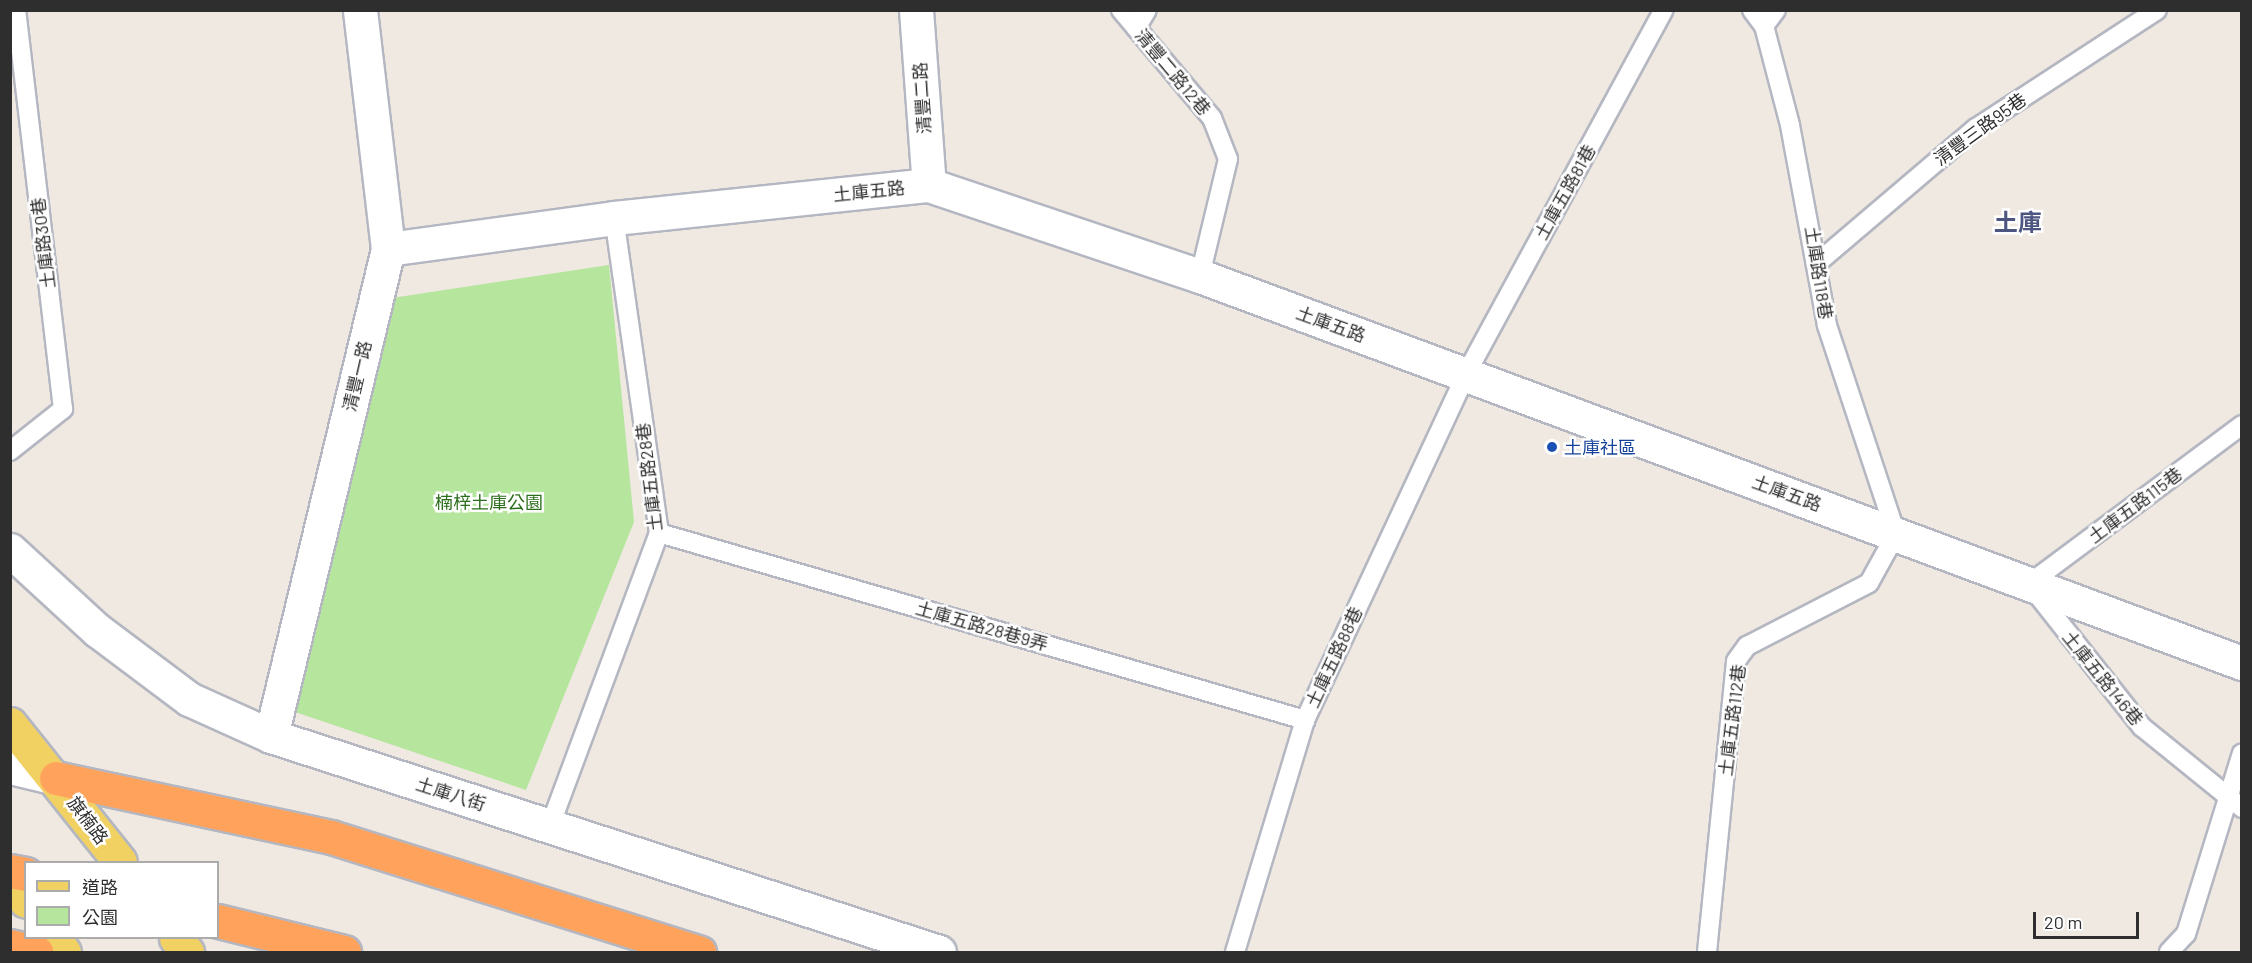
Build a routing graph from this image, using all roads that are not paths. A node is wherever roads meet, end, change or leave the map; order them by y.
1 (16, 10) edge
2 (360, 10) edge
3 (916, 10) edge
4 (1121, 10) edge
5 (1147, 10) edge
6 (1664, 10) edge
7 (1752, 10) edge
8 (1776, 10) edge
9 (2157, 10) edge
10 (1764, 26) junction
11 (1136, 28) junction
12 (929, 185) junction
13 (614, 218) junction
14 (388, 249) junction
15 (1816, 264) junction
16 (1200, 276) junction
17 (1466, 374) junction
18 (2241, 425) edge
19 (10, 452) edge
20 (658, 533) junction
21 (1896, 534) junction
22 (10, 550) edge
23 (2029, 584) junction
24 (2241, 663) edge
25 (10, 698) edge
26 (1305, 720) junction
27 (10, 724) edge
28 (271, 736) junction
29 (2241, 753) edge
30 (10, 767) edge
31 (56, 778) junction
32 (2235, 802) edge
33 (550, 826) junction
34 (119, 861) edge
35 (10, 880) edge
36 (24, 898) edge
37 (232, 924) edge
38 (54, 939) edge
39 (177, 939) edge
40 (10, 946) edge
41 (36, 952) edge
42 (64, 952) edge
43 (188, 952) edge
44 (344, 952) edge
45 (699, 952) edge
46 (939, 952) edge
47 (1235, 952) edge
48 (1707, 952) edge
49 (2169, 952) edge

1 - 19 lane, 土庫路30巷
2 - 14 street, 清豐一路
3 - 12 street, 清豐二路
4 - 11 lane, 清豐二路12巷
5 - 11 lane
6 - 17 lane, 土庫五路81巷
7 - 10 lane, 土庫路118巷
8 - 10 lane
9 - 15 lane, 清豐三路95巷
10 - 15 lane, 土庫路118巷
11 - 16 lane, 清豐二路12巷
12 - 13 street, 土庫五路
12 - 16 street, 土庫五路
13 - 14 street, 土庫五路
13 - 20 lane, 土庫五路28巷
14 - 28 street, 清豐一路
15 - 21 lane, 土庫路118巷
16 - 17 street, 土庫五路
17 - 21 street, 土庫五路
17 - 26 lane, 土庫五路88巷
18 - 23 lane, 土庫五路115巷
20 - 26 lane, 土庫五路28巷9弄
20 - 33 lane, 土庫五路28巷
21 - 23 street, 土庫五路
21 - 48 lane, 土庫五路112巷
22 - 28 street, 土庫八街
23 - 24 street, 土庫五路
23 - 32 lane, 土庫五路146巷
25 - 31 main road, 旗楠路
26 - 47 lane, 土庫五路88巷
27 - 31 main road, 旗楠路
28 - 33 street, 土庫八街
29 - 32 lane
30 - 31 street
31 - 34 main road, 旗楠路
31 - 45 highway
32 - 49 lane
33 - 46 street, 土庫八街
35 - 36 main road
37 - 44 highway
38 - 42 main road
39 - 43 main road
40 - 41 highway

